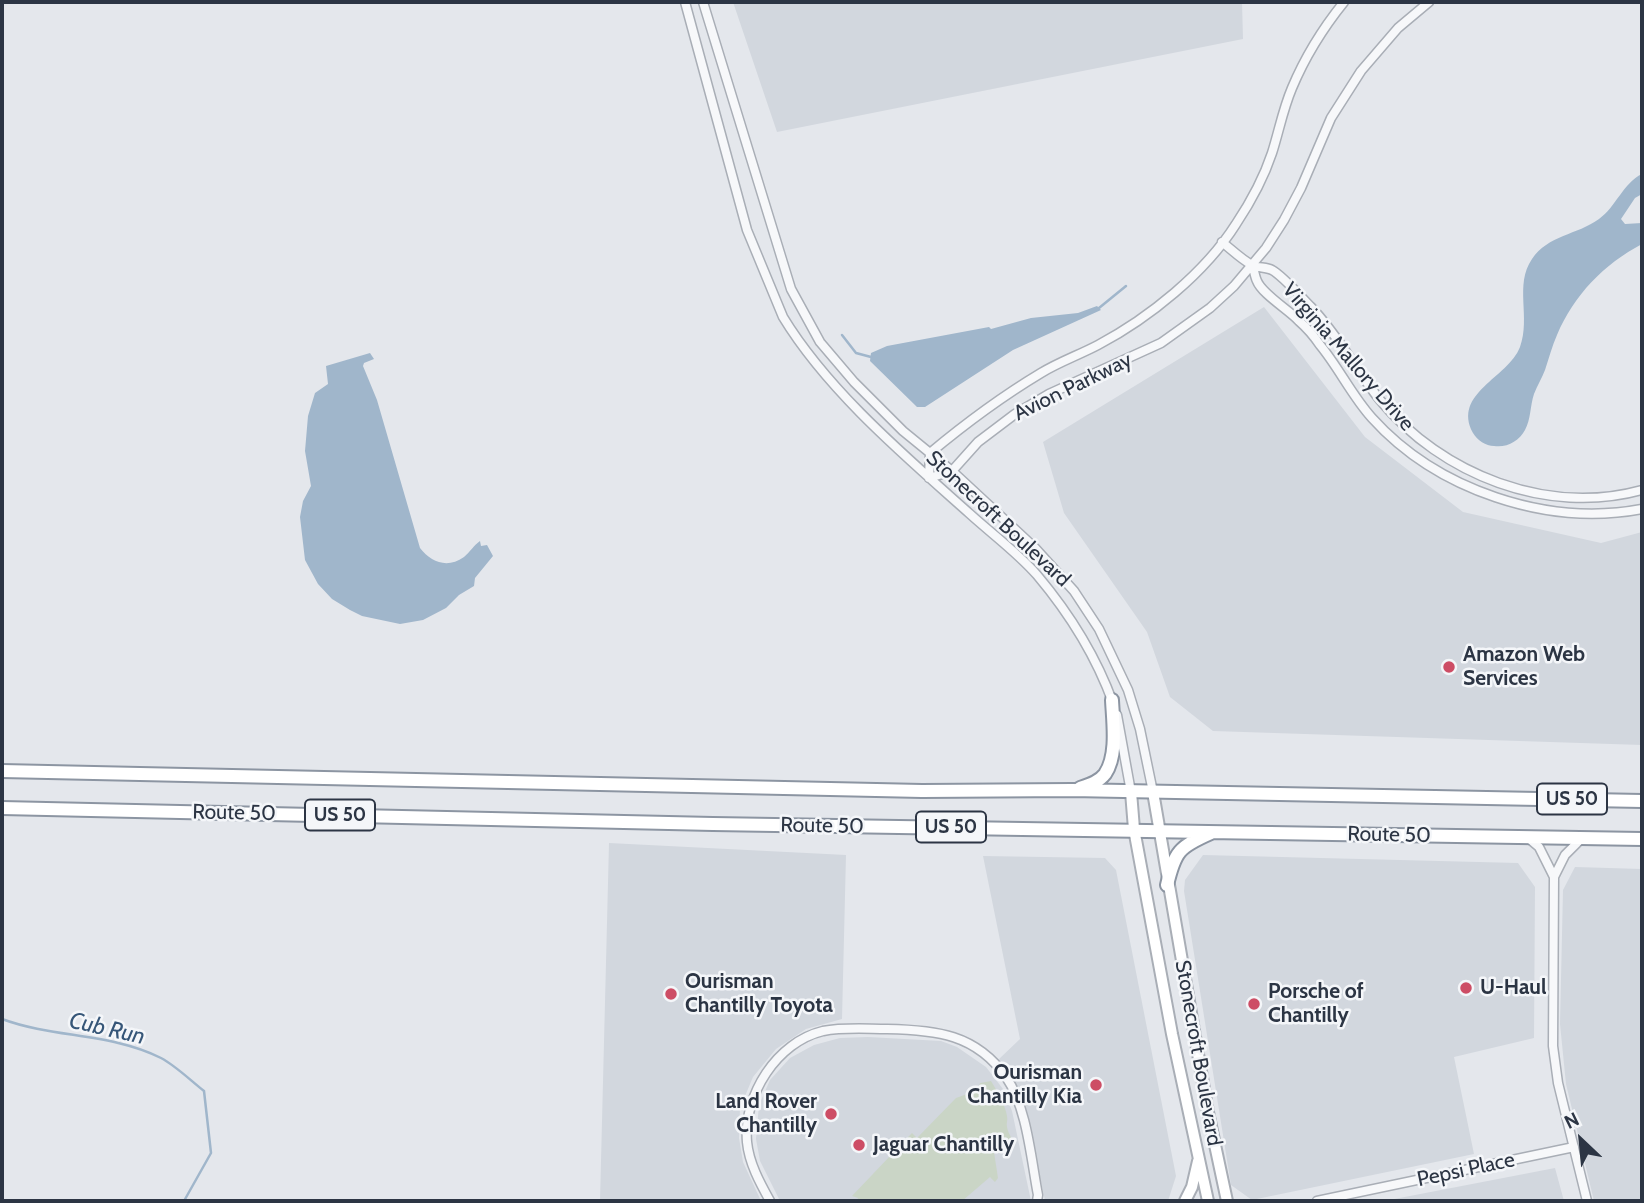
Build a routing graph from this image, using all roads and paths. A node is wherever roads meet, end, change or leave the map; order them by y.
1 (685, 2) edge
2 (703, 2) edge
3 (1344, 2) edge
4 (1429, 2) edge
5 (1222, 242) junction
6 (1253, 266) junction
7 (930, 453) junction
8 (952, 471) junction
9 (929, 478) junction
10 (1642, 490) edge
11 (1642, 509) edge
12 (1112, 700) junction
13 (2, 771) edge
14 (1073, 790) junction
15 (1131, 792) junction
16 (1153, 792) junction
17 (1642, 801) edge
18 (2, 808) edge
19 (1135, 830) junction
20 (1158, 830) junction
21 (1214, 832) junction
22 (1527, 837) junction
23 (1582, 838) junction
24 (1642, 839) edge
25 (1555, 877) junction
26 (1167, 885) junction
27 (1574, 1147) junction
28 (1199, 1158) junction
29 (1039, 1199) edge
30 (770, 1201) edge
31 (1185, 1201) edge
32 (1208, 1201) edge
33 (1227, 1201) edge
34 (1317, 1201) edge
35 (1587, 1201) edge

1 - 9 street, Stonecroft Boulevard
2 - 7 street, Stonecroft Boulevard
3 - 5 street, Avion Parkway
4 - 6 street, Avion Parkway
5 - 6 street, Virginia Mallory Drive
5 - 7 street, Avion Parkway
6 - 8 street, Avion Parkway
6 - 10 street, Virginia Mallory Drive
6 - 11 street, Virginia Mallory Drive
7 - 8 street, Stonecroft Boulevard
7 - 9 street
8 - 9 street
8 - 16 street, Stonecroft Boulevard
9 - 12 street, Stonecroft Boulevard
12 - 14 highway
12 - 15 street, Stonecroft Boulevard
13 - 14 highway, Route 50 / US 50
14 - 15 highway, Route 50 / US 50
15 - 16 highway, Route 50 / US 50
15 - 19 main road, Stonecroft Boulevard
16 - 17 highway, Route 50 / US 50
16 - 20 main road, Stonecroft Boulevard
18 - 19 highway, Route 50 / US 50
19 - 20 highway, Route 50 / US 50
19 - 28 main road, Stonecroft Boulevard
20 - 21 highway, Route 50 / US 50
20 - 26 main road, Stonecroft Boulevard
21 - 22 highway, Route 50 / US 50
21 - 26 highway
22 - 23 highway, Route 50 / US 50
22 - 25 street
23 - 24 highway, Route 50 / US 50
23 - 25 street
25 - 27 street
26 - 33 main road, Stonecroft Boulevard
27 - 34 street, Pepsi Place
27 - 35 street
28 - 31 main road
28 - 32 main road, Stonecroft Boulevard
29 - 30 street

